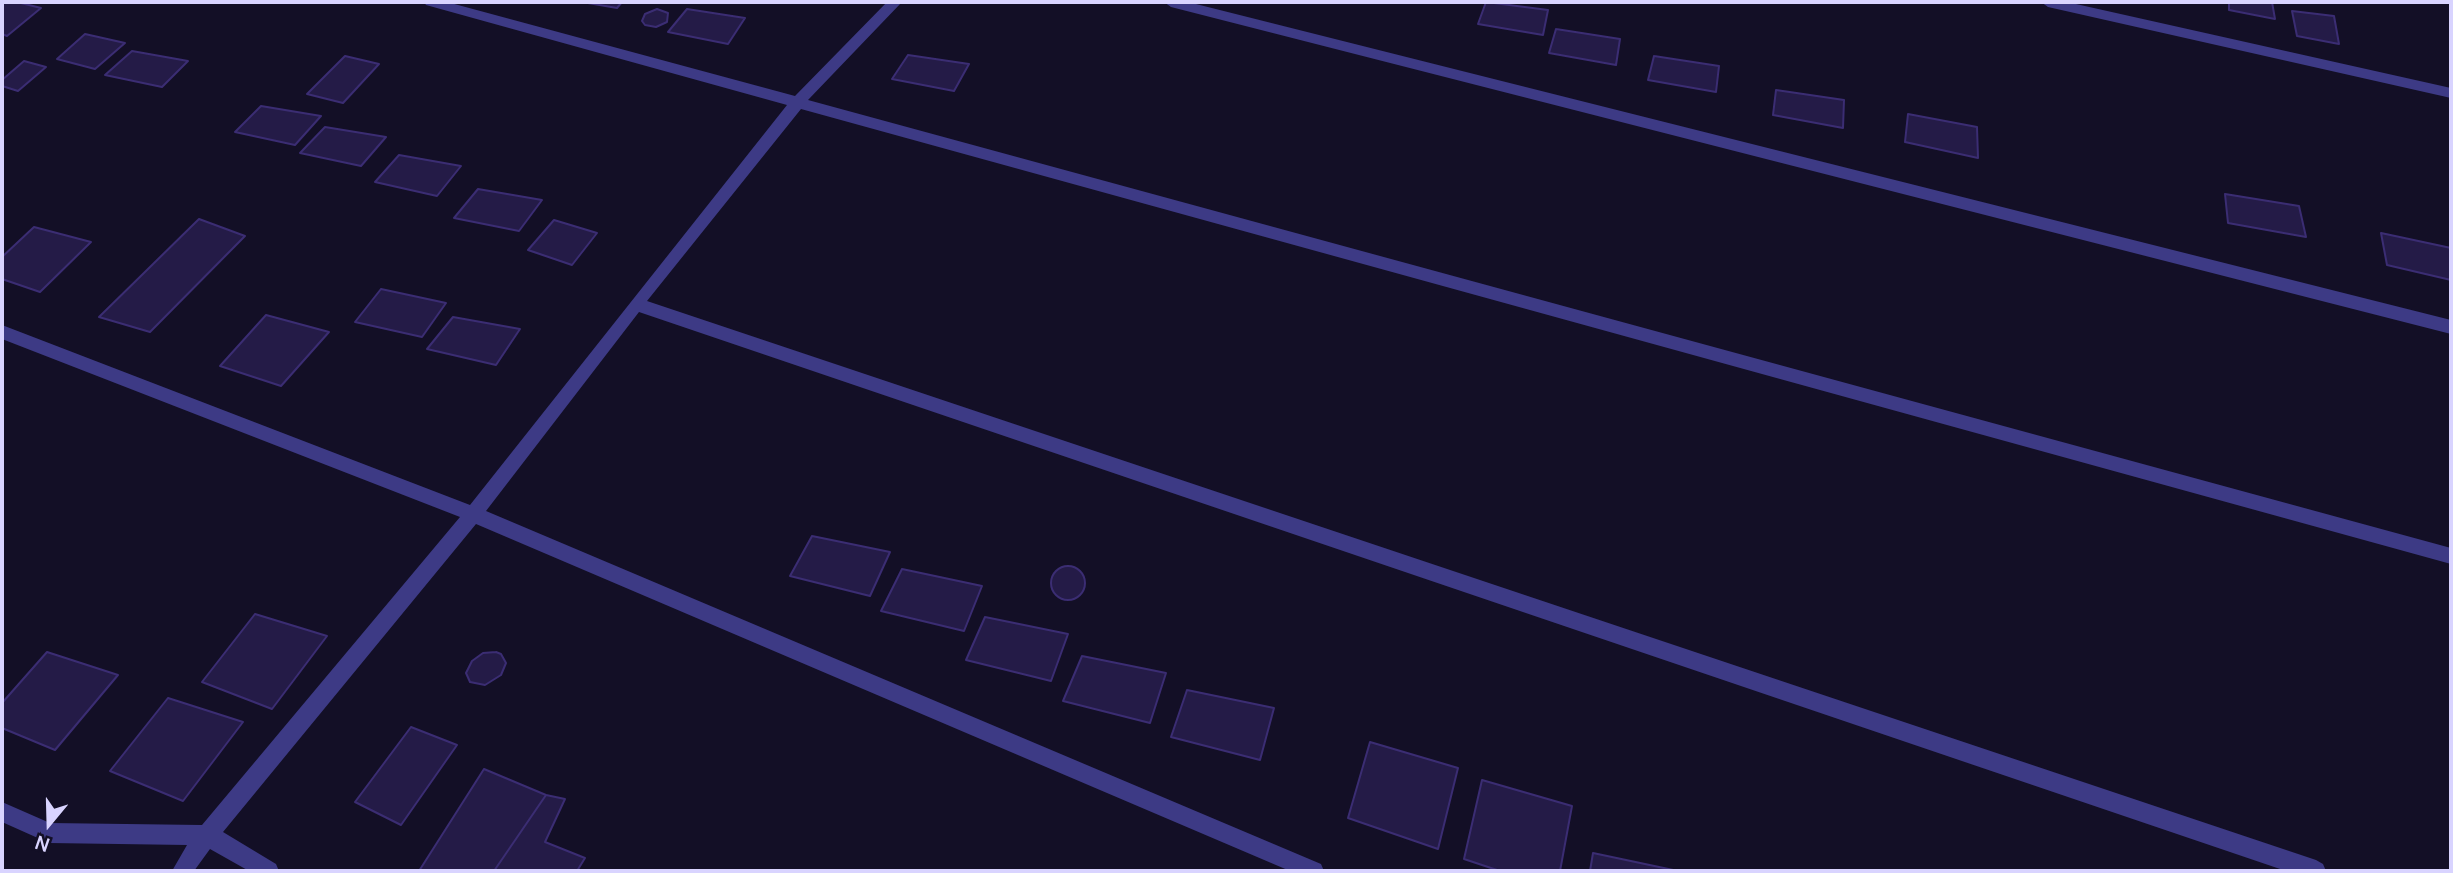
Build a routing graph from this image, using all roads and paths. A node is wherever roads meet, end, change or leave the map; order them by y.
1 (431, 2) edge
2 (895, 2) edge
3 (1171, 2) edge
4 (2048, 2) edge
5 (2451, 93) edge
6 (797, 103) junction
7 (636, 304) junction
8 (2451, 327) edge
9 (2, 332) edge
10 (473, 514) junction
11 (2451, 556) edge
12 (2, 812) edge
13 (207, 835) junction
14 (182, 871) edge
15 (269, 871) edge
16 (1314, 871) edge
17 (2316, 871) edge

1 - 6 street
2 - 6 street
3 - 8 street
4 - 5 street
6 - 7 street
6 - 11 street
7 - 10 street
7 - 17 street
9 - 10 street
10 - 13 street
10 - 16 street
12 - 13 street
13 - 14 street
13 - 15 street

